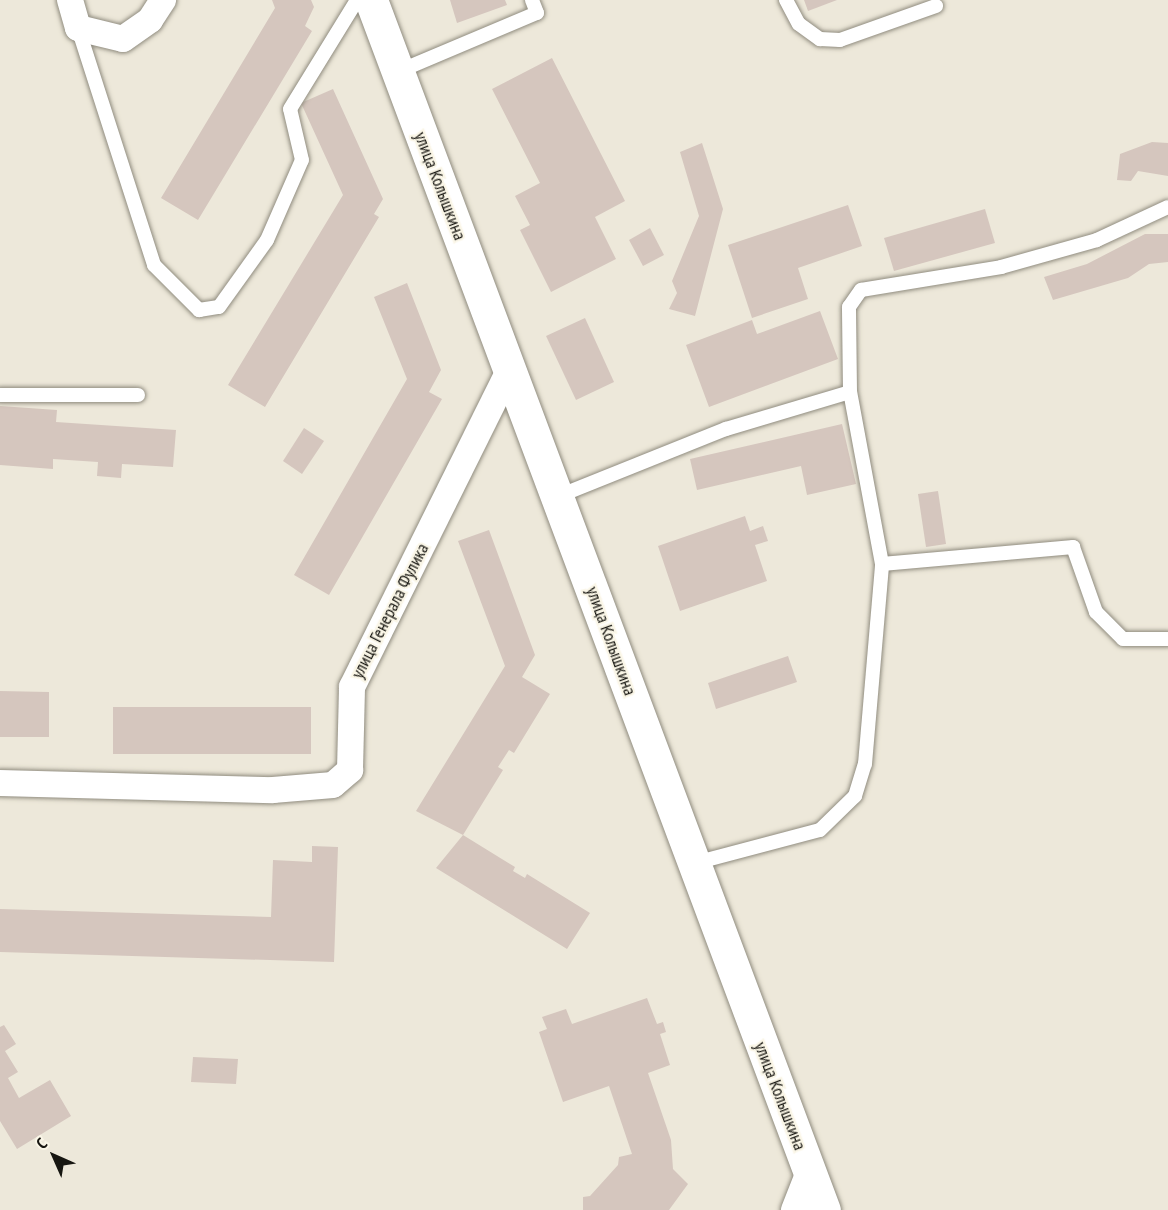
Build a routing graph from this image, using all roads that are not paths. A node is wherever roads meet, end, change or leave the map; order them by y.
1 (70, 0) edge
2 (163, 0) edge
3 (357, 0) edge
4 (371, 0) edge
5 (532, 0) edge
6 (786, 0) edge
7 (936, 6) dead end
8 (78, 28) junction
9 (396, 73) junction
10 (1168, 207) edge
11 (511, 367) junction
12 (850, 392) junction
13 (0, 395) edge
14 (138, 395) dead end
15 (559, 496) junction
16 (882, 564) junction
17 (1168, 639) edge
18 (0, 783) edge
19 (695, 863) junction
20 (809, 1172) junction
21 (794, 1210) edge
22 (824, 1210) edge

1 - 8 street
2 - 8 street
3 - 8 lane
4 - 9 street, улица Колышкина
5 - 9 lane
6 - 7 lane
9 - 11 street, улица Колышкина
10 - 12 lane
11 - 15 street, улица Колышкина
11 - 18 street, улица Генерала Фулика
12 - 15 lane
12 - 16 lane
13 - 14 lane
15 - 19 street, улица Колышкина
16 - 17 lane
16 - 19 lane
19 - 20 street, улица Колышкина
20 - 21 street
20 - 22 street, улица Колышкина

